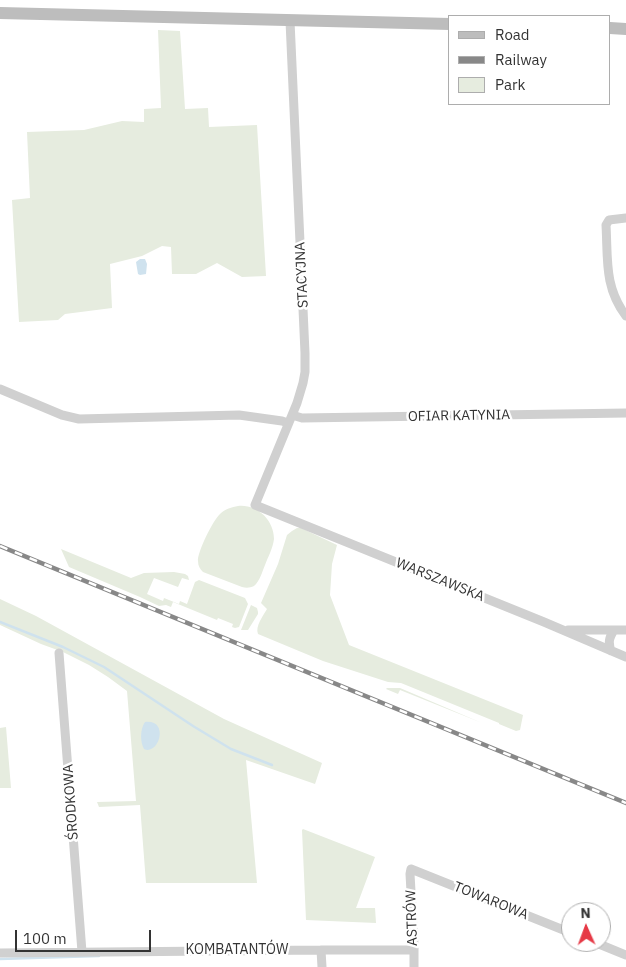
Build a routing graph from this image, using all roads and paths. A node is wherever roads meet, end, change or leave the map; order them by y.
1 (0, 13) edge
2 (290, 21) junction
3 (448, 24) edge
4 (611, 28) edge
5 (626, 29) edge
6 (626, 218) edge
7 (626, 316) edge
8 (0, 389) edge
9 (626, 413) edge
10 (290, 419) junction
11 (269, 510) joint
12 (562, 630) junction
13 (614, 630) junction
14 (626, 630) edge
15 (611, 651) junction
16 (59, 653) dead end
17 (626, 657) edge
18 (411, 869) joint
19 (561, 929) edge
20 (611, 949) edge
21 (321, 950) junction
22 (414, 950) junction
23 (82, 952) junction
24 (0, 953) edge
25 (626, 955) edge
26 (322, 967) edge
27 (414, 967) edge

1 - 2 street
2 - 3 street
2 - 10 street, STACYJNA
4 - 5 street
6 - 7 street
8 - 10 street, OFIAR KATYNIA
9 - 10 street, OFIAR KATYNIA
10 - 11 street, STACYJNA
11 - 12 street, WARSZAWSKA
12 - 13 street, WARSZAWSKA
12 - 15 street
13 - 14 street, WARSZAWSKA
13 - 15 street
15 - 17 street
16 - 23 street, ŚRODKOWA
18 - 19 street, TOWAROWA
18 - 22 street, ASTRÓW
20 - 25 street
21 - 22 street, KOMBATANTÓW
21 - 23 street, KOMBATANTÓW
21 - 26 street
22 - 27 street, ASTRÓW
23 - 24 street, KOMBATANTÓW

